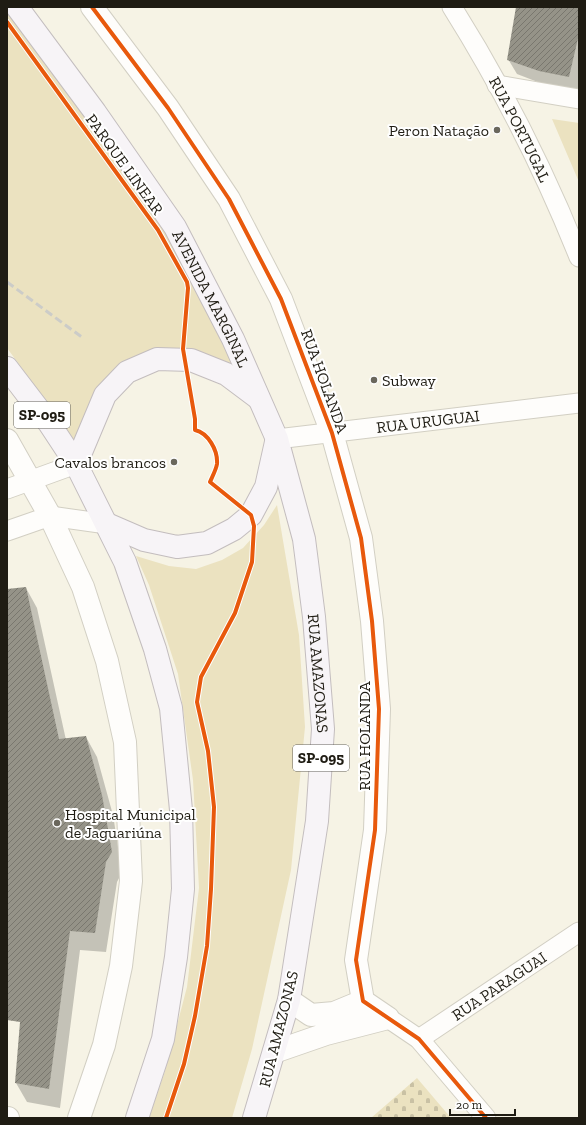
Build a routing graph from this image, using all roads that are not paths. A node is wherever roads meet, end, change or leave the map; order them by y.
1 (17, 7) edge
2 (92, 7) edge
3 (452, 7) edge
4 (497, 85) junction
5 (579, 99) edge
6 (579, 257) edge
7 (7, 368) edge
8 (259, 398) junction
9 (579, 403) edge
10 (332, 433) junction
11 (277, 439) junction
12 (7, 440) edge
13 (76, 464) junction
14 (30, 481) junction
15 (7, 489) edge
16 (50, 516) junction
17 (107, 524) junction
18 (7, 531) edge
19 (579, 932) edge
20 (289, 1000) junction
21 (364, 1001) junction
22 (388, 1018) junction
23 (419, 1038) junction
24 (274, 1052) junction
25 (79, 1118) edge
26 (137, 1118) edge
27 (254, 1118) edge
28 (486, 1118) edge

1 - 8 main road, AVENIDA MARGINAL / SP-095
2 - 10 street, RUA HOLANDA
3 - 4 street, RUA PORTUGAL
4 - 5 street
4 - 6 street, RUA PORTUGAL
7 - 13 main road, SP-095
8 - 11 main road, RUA AMAZONAS / SP-095
8 - 13 main road
9 - 10 street, RUA URUGUAI
10 - 11 street, RUA URUGUAI
10 - 21 street, RUA HOLANDA
11 - 17 main road
11 - 20 main road, RUA AMAZONAS / SP-095
12 - 14 street
13 - 14 street
13 - 17 main road, SP-095
14 - 15 street
14 - 16 street
16 - 17 street
16 - 18 street
16 - 25 street
17 - 26 main road, SP-095
19 - 23 street, RUA PARAGUAI
20 - 21 street
20 - 24 main road, RUA AMAZONAS / SP-095
21 - 22 street
22 - 23 street
22 - 24 street
23 - 28 street
24 - 27 main road, RUA AMAZONAS / SP-095

